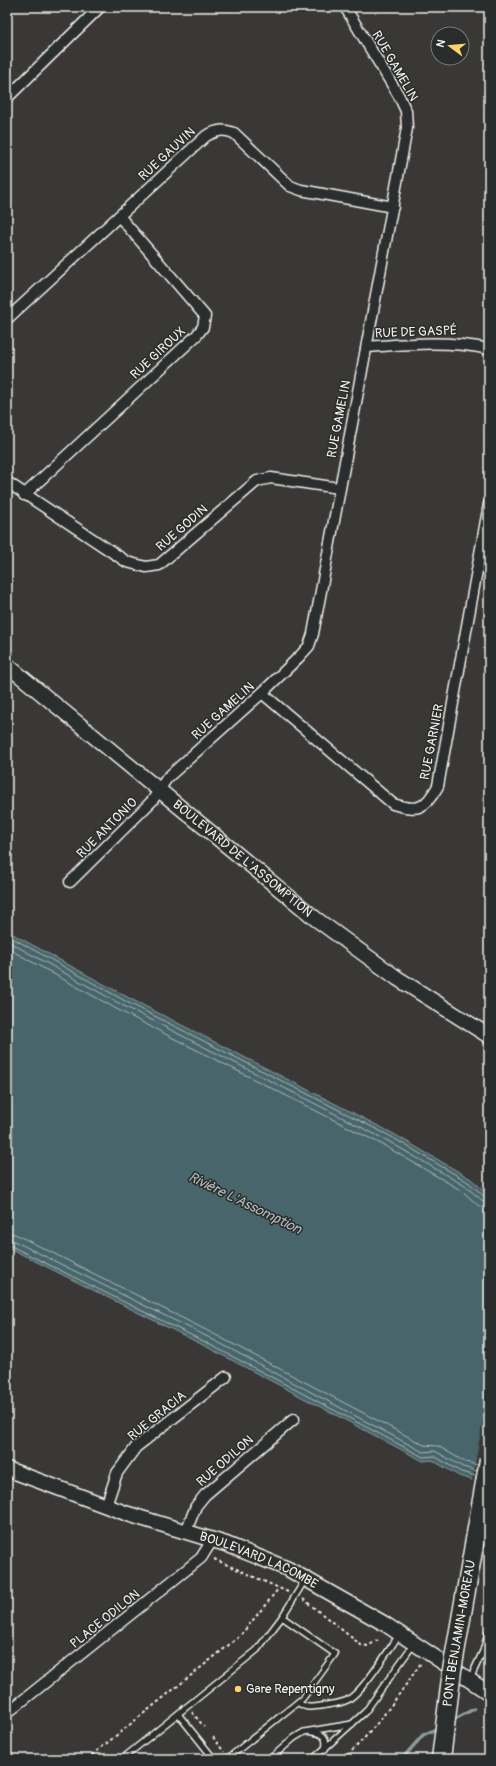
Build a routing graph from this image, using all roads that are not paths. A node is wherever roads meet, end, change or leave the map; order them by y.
1 (100, 7) edge
2 (345, 7) edge
3 (7, 98) edge
4 (393, 207) junction
5 (119, 216) junction
6 (7, 319) edge
7 (367, 347) junction
8 (489, 348) edge
9 (7, 482) edge
10 (339, 488) junction
11 (24, 495) junction
12 (489, 504) edge
13 (7, 665) edge
14 (262, 693) junction
15 (160, 790) junction
16 (70, 882) dead end
17 (489, 1036) edge
18 (226, 1377) dead end
19 (294, 1419) dead end
20 (489, 1460) edge
21 (7, 1469) edge
22 (106, 1506) junction
23 (186, 1531) junction
24 (213, 1539) junction
25 (305, 1580) junction
26 (282, 1617) junction
27 (489, 1630) edge
28 (400, 1633) junction
29 (415, 1643) junction
30 (470, 1680) junction
31 (489, 1693) edge
32 (298, 1702) junction
33 (7, 1713) edge
34 (178, 1714) junction
35 (352, 1724) junction
36 (309, 1731) junction
37 (325, 1750) junction
38 (122, 1759) edge
39 (214, 1759) edge
40 (227, 1759) edge
41 (270, 1759) edge
42 (313, 1759) edge
43 (441, 1759) edge

1 - 3 street
2 - 4 street, RUE GAMELIN
4 - 5 street, RUE GAUVIN
4 - 7 street, RUE GAMELIN
5 - 6 street, RUE GAUVIN
5 - 11 street, RUE GIROUX
7 - 8 street, RUE DE GASPÉ
7 - 10 street, RUE GAMELIN
9 - 11 street, RUE GODIN
10 - 11 street, RUE GODIN
10 - 14 street, RUE GAMELIN
12 - 14 street, RUE GARNIER
13 - 15 street, BOULEVARD DE L'ASSOMPTION
14 - 15 street, RUE GAMELIN
15 - 16 street, RUE ANTONIO
15 - 17 street, BOULEVARD DE L'ASSOMPTION
18 - 22 street, RUE GRACIA
19 - 23 street, RUE ODILON
20 - 43 highway, PONT BENJAMIN-MOREAU, bridge
21 - 22 street, BOULEVARD LACOMBE
22 - 23 street, BOULEVARD LACOMBE
23 - 24 street, BOULEVARD LACOMBE
24 - 25 street, BOULEVARD LACOMBE
24 - 33 street, PLACE ODILON
25 - 26 lane
25 - 28 street, BOULEVARD LACOMBE
26 - 32 lane
26 - 34 lane
27 - 30 lane
28 - 29 street, BOULEVARD LACOMBE
28 - 32 lane
29 - 30 street, BOULEVARD LACOMBE
29 - 35 lane
30 - 31 street, BOULEVARD LACOMBE
32 - 40 lane
34 - 38 lane
34 - 39 lane
35 - 36 lane
35 - 37 lane
36 - 37 lane
36 - 41 lane
37 - 42 lane

